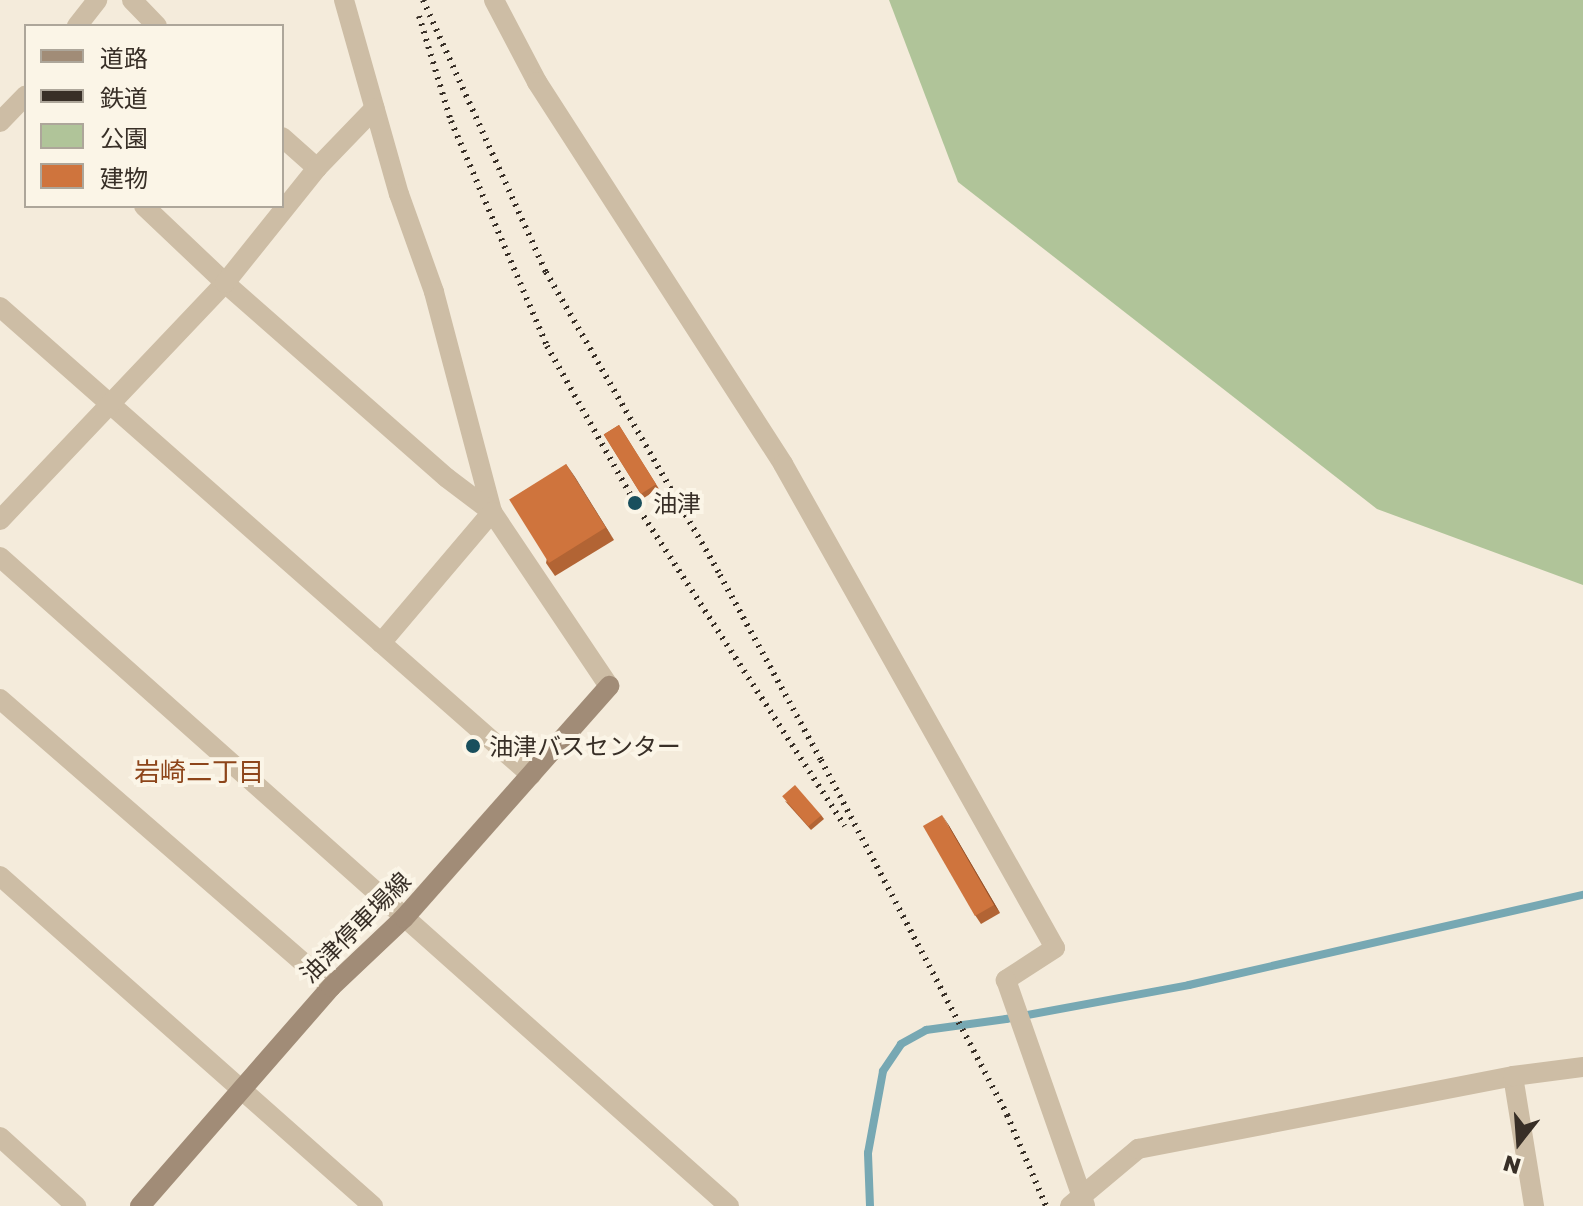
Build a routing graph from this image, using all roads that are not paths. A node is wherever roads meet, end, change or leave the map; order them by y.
1 (132, 0) edge
2 (344, 0) edge
3 (494, 0) edge
4 (155, 24) edge
5 (24, 97) edge
6 (375, 108) junction
7 (0, 122) edge
8 (284, 139) edge
9 (317, 168) junction
10 (146, 208) edge
11 (225, 283) junction
12 (0, 307) edge
13 (107, 404) junction
14 (492, 512) junction
15 (0, 520) edge
16 (0, 557) edge
17 (381, 643) junction
18 (609, 686) joint
19 (0, 699) edge
20 (531, 775) junction
21 (0, 876) edge
22 (404, 918) junction
23 (331, 987) junction
24 (1583, 1067) edge
25 (1513, 1076) junction
26 (239, 1089) junction
27 (0, 1137) edge
28 (1079, 1202) edge
29 (76, 1206) edge
30 (140, 1206) edge
31 (373, 1206) edge
32 (729, 1206) edge
33 (1534, 1206) edge

1 - 4 street
2 - 6 street
3 - 28 street
5 - 7 street
6 - 9 street
6 - 14 street
8 - 9 street
9 - 11 street
10 - 11 street
11 - 13 street
11 - 14 street
12 - 13 street
13 - 15 street
13 - 17 street
14 - 17 street
14 - 18 street
16 - 22 street
17 - 20 street
18 - 20 main road, 油津停車場線
19 - 23 street
20 - 22 main road, 油津停車場線
21 - 26 street
22 - 23 main road, 油津停車場線
22 - 32 street
23 - 26 main road, 油津停車場線
24 - 25 street
25 - 28 street
25 - 33 street
26 - 30 main road, 油津停車場線
26 - 31 street
27 - 29 street

